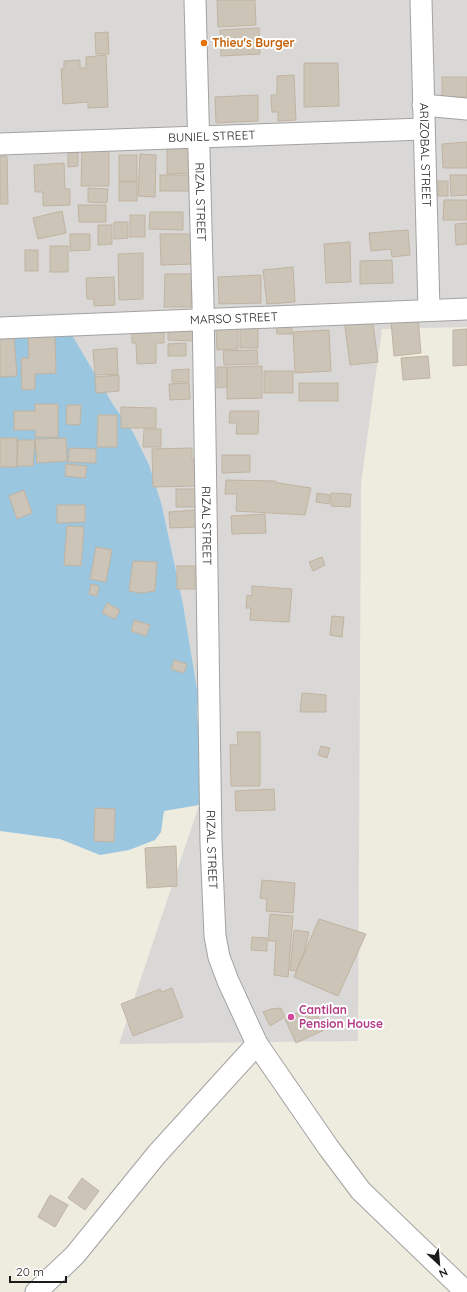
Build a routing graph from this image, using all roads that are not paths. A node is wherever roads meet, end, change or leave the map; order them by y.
1 (195, 0) edge
2 (421, 0) edge
3 (423, 105) junction
4 (467, 109) edge
5 (424, 129) junction
6 (198, 137) junction
7 (0, 144) edge
8 (467, 309) edge
9 (429, 310) junction
10 (203, 319) junction
11 (0, 328) edge
12 (257, 1044) junction
13 (36, 1292) edge
14 (466, 1292) edge

1 - 6 street, RIZAL STREET
2 - 3 street, ARIZOBAL STREET
3 - 4 street
3 - 5 street, ARIZOBAL STREET
5 - 6 street, BUNIEL STREET
5 - 9 street, ARIZOBAL STREET
6 - 7 street, BUNIEL STREET
6 - 10 street, RIZAL STREET
8 - 9 street, MARSO STREET
9 - 10 street, MARSO STREET
10 - 11 street, MARSO STREET
10 - 12 street, RIZAL STREET
12 - 13 street
12 - 14 street, RIZAL STREET

